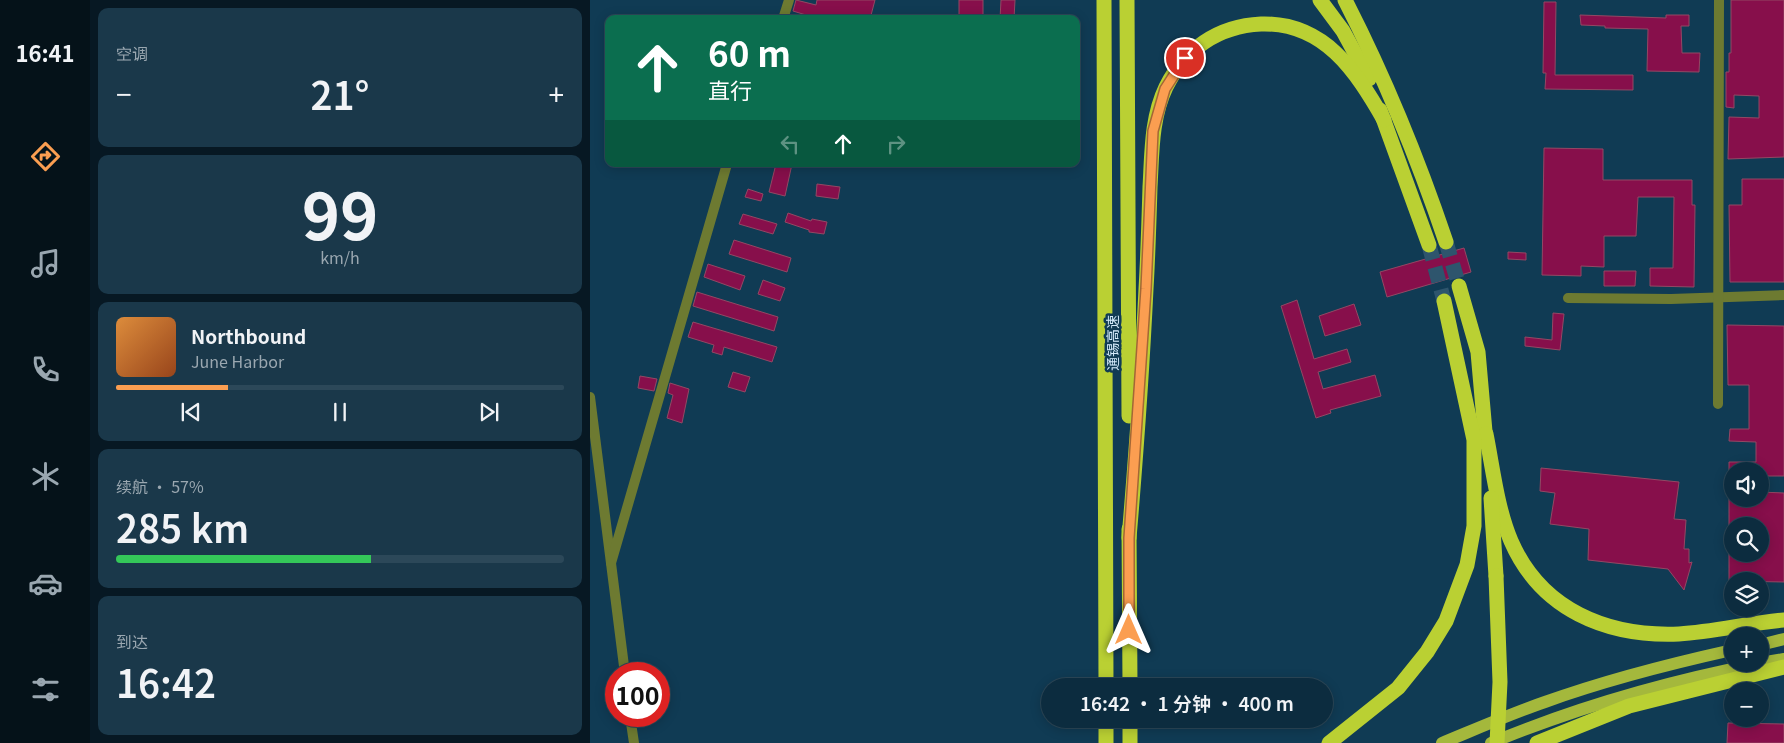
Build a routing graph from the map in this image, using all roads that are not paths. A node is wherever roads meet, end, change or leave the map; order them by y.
1 (789, 0) edge
2 (1103, 0) edge
3 (1127, 0) edge
4 (1320, 0) edge
5 (1330, 0) edge
6 (1345, 0) edge
7 (1720, 0) edge
8 (785, 15) edge
9 (1394, 106) junction
10 (1384, 120) junction
11 (726, 167) edge
12 (1446, 242) tunnel mouth
13 (1429, 245) tunnel mouth
14 (1459, 286) tunnel mouth
15 (1784, 296) edge
16 (1720, 297) junction
17 (1568, 298) dead end
18 (1444, 301) tunnel mouth
19 (590, 397) edge
20 (1718, 404) dead end
21 (1480, 437) junction
22 (1129, 538) junction
23 (611, 563) junction
24 (1493, 577) junction
25 (1784, 620) edge
26 (1784, 639) edge
27 (1769, 642) edge
28 (1724, 652) edge
29 (1784, 659) edge
30 (1769, 661) edge
31 (623, 662) edge
32 (1784, 667) edge
33 (1724, 670) edge
34 (1106, 678) edge
35 (1130, 678) edge
36 (632, 727) edge
37 (1106, 728) edge
38 (1130, 728) edge
39 (634, 743) edge
40 (1106, 743) edge
41 (1130, 743) edge
42 (1329, 743) edge
43 (1442, 743) edge
44 (1490, 743) edge
45 (1497, 743) edge
46 (1537, 743) edge

1 - 8 street
2 - 34 highway, 通锡高速
3 - 22 highway, 通锡高速
4 - 10 highway
5 - 9 highway
6 - 9 highway
7 - 16 street
9 - 12 highway
10 - 13 highway
10 - 22 highway
11 - 23 street
14 - 21 highway
15 - 16 street
16 - 17 street
16 - 20 street
18 - 21 highway
19 - 23 street
21 - 24 highway
21 - 25 highway
21 - 42 highway
22 - 35 highway, 通锡高速
23 - 31 street
24 - 44 highway
24 - 45 highway, bridge
26 - 27 main road
28 - 43 main road
29 - 30 main road
32 - 46 highway
33 - 44 main road
36 - 39 street
37 - 40 highway
38 - 41 highway

